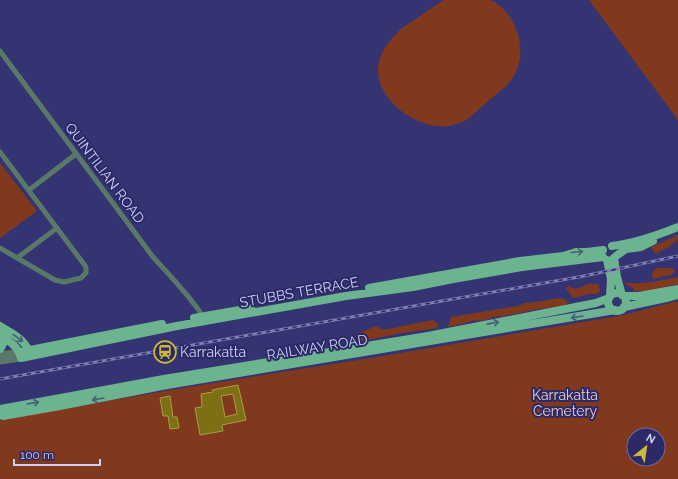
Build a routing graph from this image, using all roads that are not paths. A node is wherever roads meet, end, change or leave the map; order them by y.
1 (0, 51) edge
2 (0, 152) edge
3 (76, 154) junction
4 (28, 190) junction
5 (678, 227) edge
6 (56, 228) junction
7 (678, 231) edge
8 (0, 248) edge
9 (608, 256) junction
10 (17, 258) junction
11 (678, 289) edge
12 (678, 295) edge
13 (623, 296) junction
14 (610, 297) junction
15 (624, 307) junction
16 (615, 310) junction
17 (200, 320) junction
18 (0, 326) edge
19 (1, 335) edge
20 (0, 349) edge
21 (30, 353) junction
22 (0, 355) edge
23 (20, 355) junction
24 (0, 361) edge
25 (0, 409) edge
26 (0, 415) edge

1 - 3 street, QUINTILIAN ROAD
2 - 4 street
3 - 4 street
3 - 17 street, QUINTILIAN ROAD
4 - 6 street
5 - 9 main road
6 - 10 street
6 - 10 street
7 - 9 main road, STUBBS TERRACE
8 - 10 street
9 - 13 main road
9 - 14 main road
9 - 17 main road, STUBBS TERRACE
11 - 13 main road
12 - 15 main road
13 - 14 main road
13 - 15 main road
14 - 16 main road
25 -> 14 main road, RAILWAY ROAD
15 - 16 main road
16 -> 26 main road, RAILWAY ROAD
17 - 21 main road, STUBBS TERRACE
18 -> 21 main road
19 - 20 main road
19 - 23 main road
21 - 23 main road, STUBBS TERRACE
22 - 23 street, STUBBS TERRACE
23 - 24 street, STUBBS TERRACE

